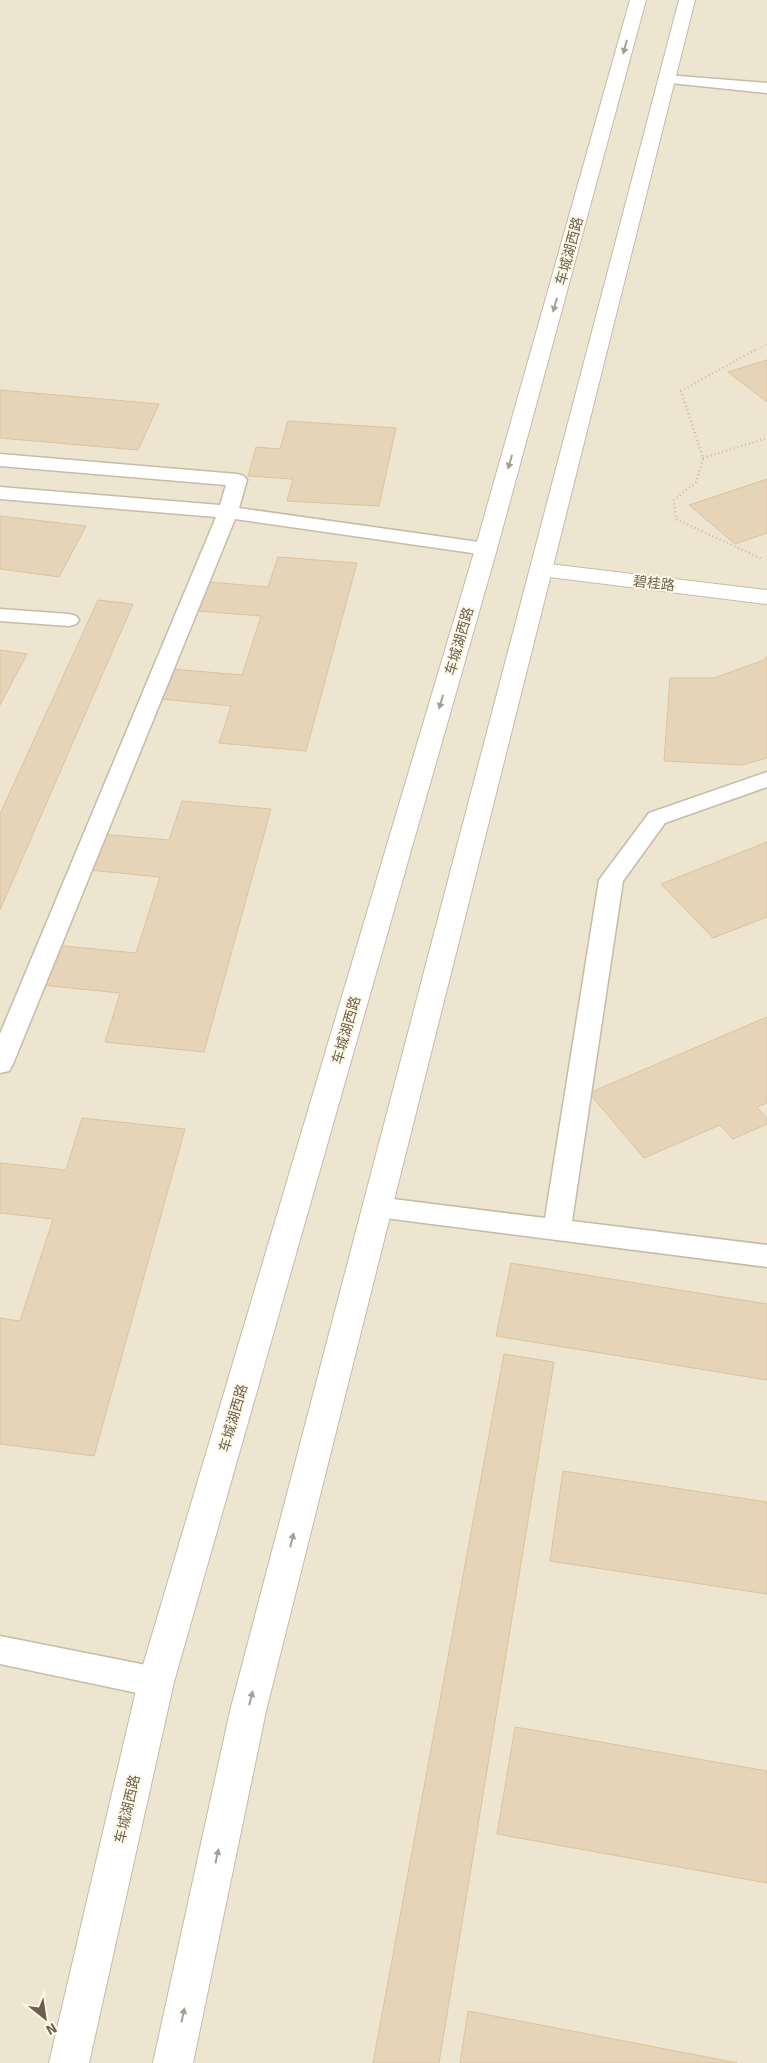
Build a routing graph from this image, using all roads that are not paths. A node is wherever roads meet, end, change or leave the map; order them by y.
1 (638, 0) edge
2 (687, 0) edge
3 (666, 79) junction
4 (767, 88) edge
5 (0, 460) edge
6 (0, 492) edge
7 (228, 512) junction
8 (486, 548) junction
9 (540, 570) junction
10 (767, 597) edge
11 (0, 615) edge
12 (69, 620) dead end
13 (767, 779) edge
14 (0, 1064) edge
15 (377, 1207) junction
16 (557, 1230) junction
17 (767, 1256) edge
18 (0, 1650) edge
19 (156, 1682) junction
20 (69, 2063) edge
21 (173, 2063) edge

1 -> 8 street, 车城湖西路
2 - 3 street
3 - 4 lane
3 - 9 street
5 - 7 lane
6 - 7 lane
7 - 8 lane
7 - 14 lane
8 -> 19 street, 车城湖西路
9 - 10 street, 碧桂路
9 - 15 street
11 - 12 lane
13 - 16 lane
15 - 16 lane
21 -> 15 street
16 - 17 lane
18 - 19 lane
19 - 20 street, 车城湖西路

